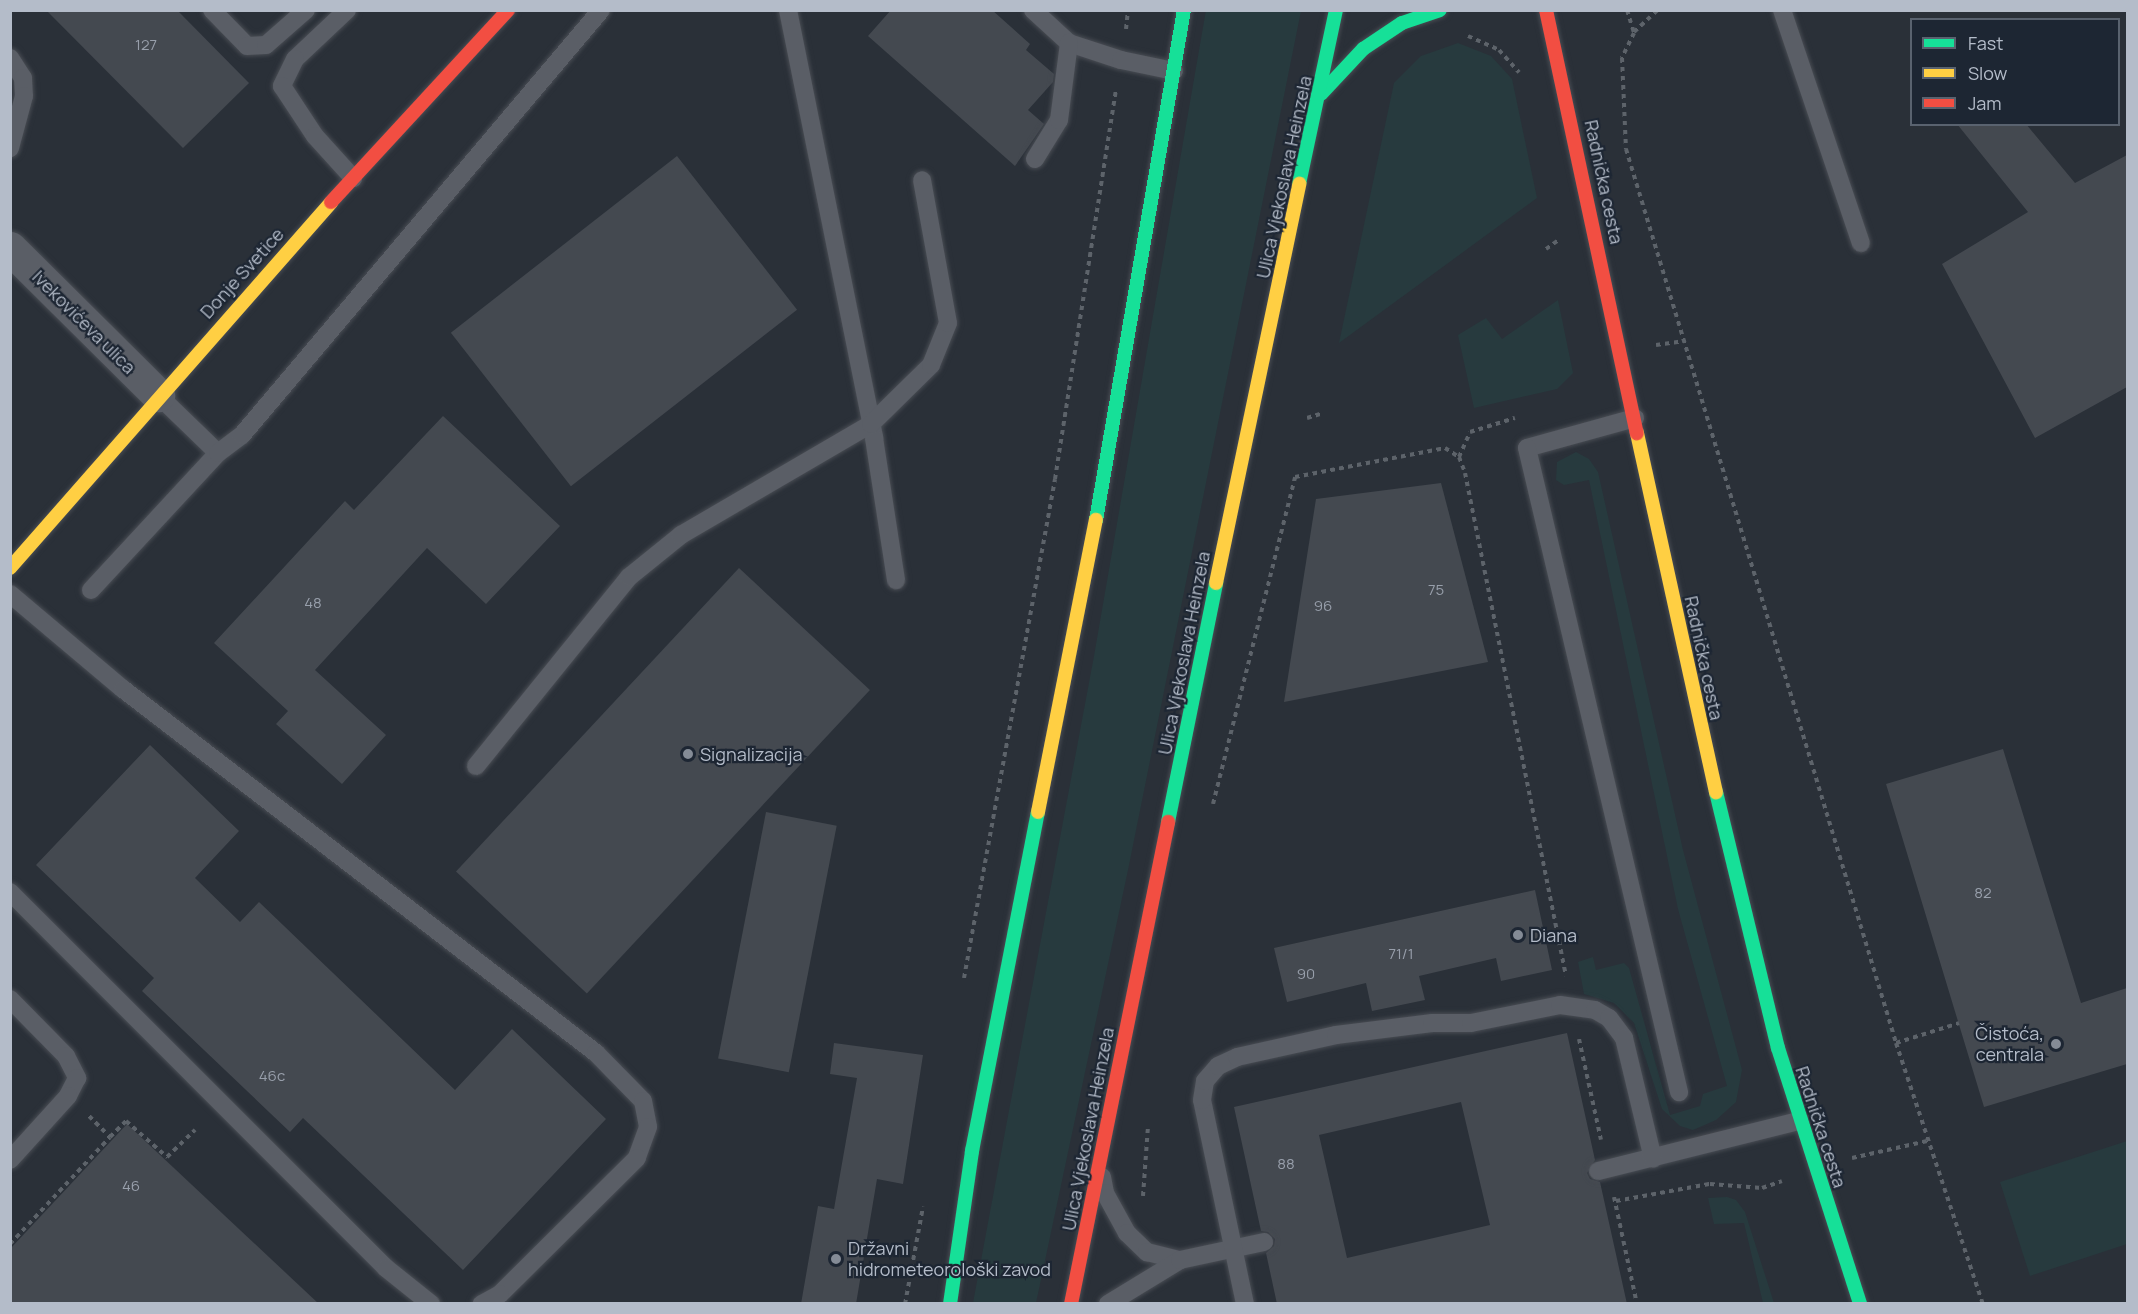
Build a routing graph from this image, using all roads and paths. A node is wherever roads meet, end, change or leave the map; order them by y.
1 (212, 10) edge
2 (306, 10) edge
3 (346, 10) edge
4 (508, 10) edge
5 (601, 10) edge
6 (788, 10) edge
7 (1033, 10) edge
8 (1128, 10) edge
9 (1184, 10) edge
10 (1336, 10) edge
11 (1440, 10) edge
12 (1546, 10) edge
13 (1627, 10) edge
14 (1658, 10) edge
15 (1782, 10) edge
16 (1634, 33) junction
17 (1069, 43) junction
18 (10, 58) edge
19 (1121, 60) junction
20 (1518, 69) dead end
21 (1174, 70) junction
22 (1521, 79) dead end
23 (1321, 94) junction
24 (10, 148) edge
25 (1035, 159) dead end
26 (353, 178) junction
27 (922, 180) dead end
28 (1555, 230) dead end
29 (1557, 241) junction
30 (1861, 243) dead end
31 (10, 248) edge
32 (1546, 249) dead end
33 (1560, 251) dead end
34 (1686, 342) junction
35 (1664, 343) dead end
36 (158, 395) junction
37 (1323, 413) dead end
38 (1528, 416) dead end
39 (1306, 418) dead end
40 (1635, 418) junction
41 (871, 424) junction
42 (218, 453) junction
43 (1459, 457) junction
44 (10, 567) edge
45 (896, 580) dead end
46 (91, 590) dead end
47 (10, 594) edge
48 (476, 766) dead end
49 (1213, 806) dead end
50 (10, 892) edge
51 (963, 982) dead end
52 (1568, 989) dead end
53 (10, 999) edge
54 (1959, 1023) dead end
55 (1578, 1036) dead end
56 (1896, 1043) junction
57 (1679, 1092) dead end
58 (87, 1115) dead end
59 (1148, 1121) dead end
60 (1799, 1121) junction
61 (195, 1130) dead end
62 (110, 1137) junction
63 (1927, 1141) junction
64 (1601, 1142) dead end
65 (1864, 1154) dead end
66 (11, 1158) edge
67 (1653, 1158) junction
68 (1100, 1165) junction
69 (1598, 1171) dead end
70 (1762, 1188) dead end
71 (923, 1205) dead end
72 (1264, 1242) dead end
73 (10, 1244) edge
74 (1140, 1246) junction
75 (1234, 1249) junction
76 (1180, 1260) junction
77 (431, 1304) edge
78 (482, 1304) edge
79 (905, 1304) edge
80 (950, 1304) edge
81 (1071, 1304) edge
82 (1108, 1304) edge
83 (1245, 1304) edge
84 (1637, 1304) edge
85 (1860, 1304) edge
86 (1983, 1304) edge

1 - 2 lane
3 - 26 lane
4 - 26 main road, Donje Svetice
5 - 42 lane
6 - 41 lane
7 - 17 lane
8 - 19 path
9 - 21 main road
10 - 23 main road, Ulica Vjekoslava Heinzela
11 - 23 main road
12 - 40 main road, Radnička cesta
13 - 16 path
14 - 16 path
15 - 30 lane
16 - 34 path
17 - 19 lane
17 - 25 lane
18 - 24 lane
19 - 21 lane
19 - 51 path
20 - 22 path
21 - 80 main road
23 - 68 main road, Ulica Vjekoslava Heinzela
26 - 36 main road, Donje Svetice
27 - 41 lane
28 - 29 path
29 - 32 path
29 - 33 path
31 - 36 street, Ivekovićeva ulica
34 - 35 path
34 - 56 path
36 - 42 lane
36 - 44 main road, Donje Svetice
37 - 39 path
38 - 43 path
40 - 57 lane
40 - 60 main road, Radnička cesta
41 - 45 lane
41 - 48 lane
42 - 46 lane
43 - 49 path
43 - 52 path
47 - 78 lane
50 - 77 lane
53 - 66 lane
54 - 56 path
55 - 64 path
56 - 63 path
58 - 62 path
59 - 74 path
60 - 67 lane
60 - 85 main road, Radnička cesta
61 - 62 path
62 - 73 path
63 - 65 path
63 - 86 path
67 - 69 lane
67 - 75 lane
68 - 74 lane
68 - 81 main road, Ulica Vjekoslava Heinzela
70 - 84 path
71 - 79 path
72 - 75 lane
74 - 76 lane
75 - 76 lane
75 - 83 lane
76 - 82 lane

